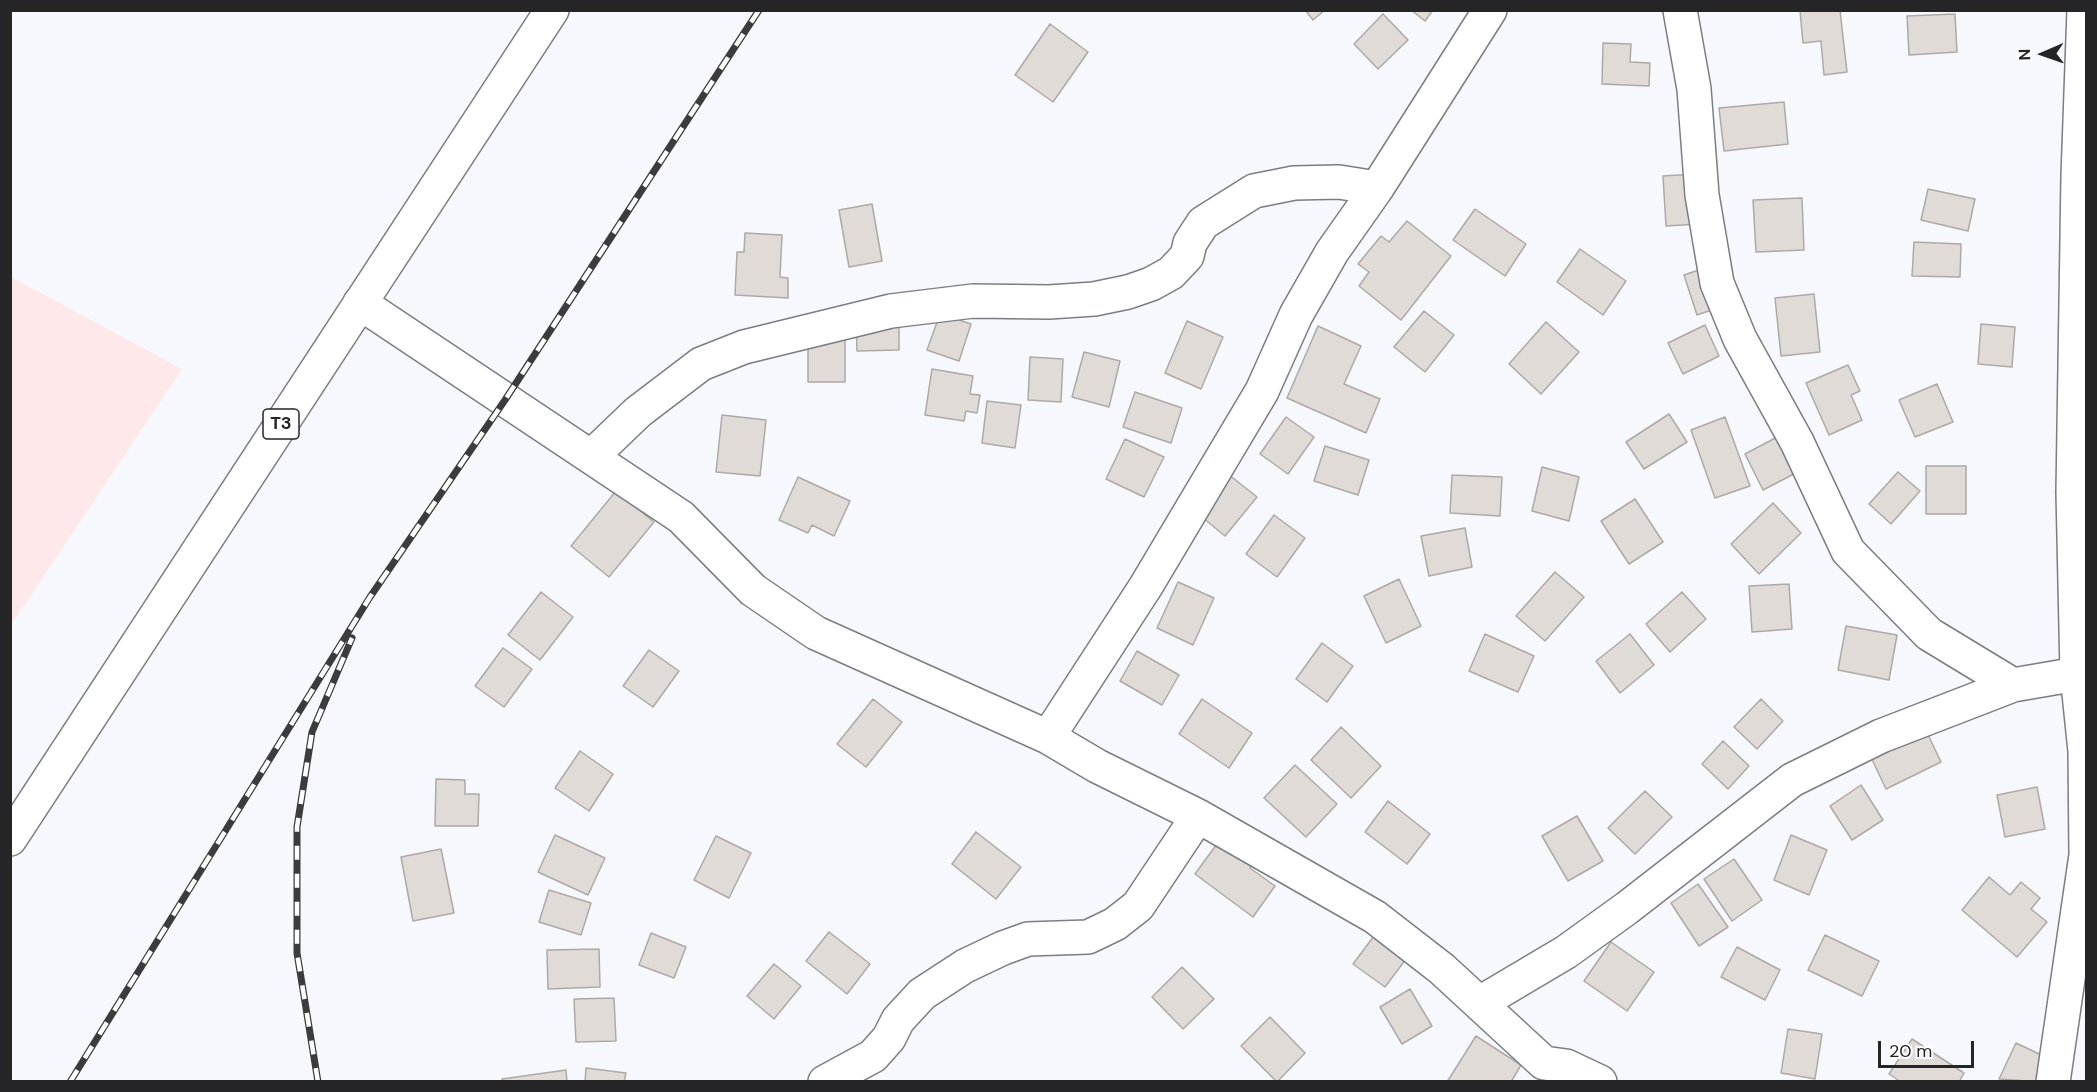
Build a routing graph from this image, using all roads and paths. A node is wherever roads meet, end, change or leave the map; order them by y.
1 (552, 10) edge
2 (1490, 10) edge
3 (1680, 10) edge
4 (2084, 10) edge
5 (1377, 188) junction
6 (360, 303) junction
7 (592, 456) junction
8 (2077, 674) junction
9 (2013, 685) junction
10 (1048, 737) junction
11 (1198, 816) junction
12 (10, 838) edge
13 (1480, 1003) junction
14 (1549, 1072) edge
15 (825, 1082) edge
16 (1600, 1082) edge
17 (2054, 1082) edge

1 - 6 main road, T3
2 - 5 main road
3 - 9 main road
4 - 8 main road
5 - 7 main road
5 - 10 main road
6 - 7 main road
6 - 12 main road, T3
7 - 10 main road
8 - 9 main road
8 - 17 main road
9 - 13 main road
10 - 11 main road
11 - 13 main road
11 - 15 main road
13 - 14 main road
14 - 16 main road

